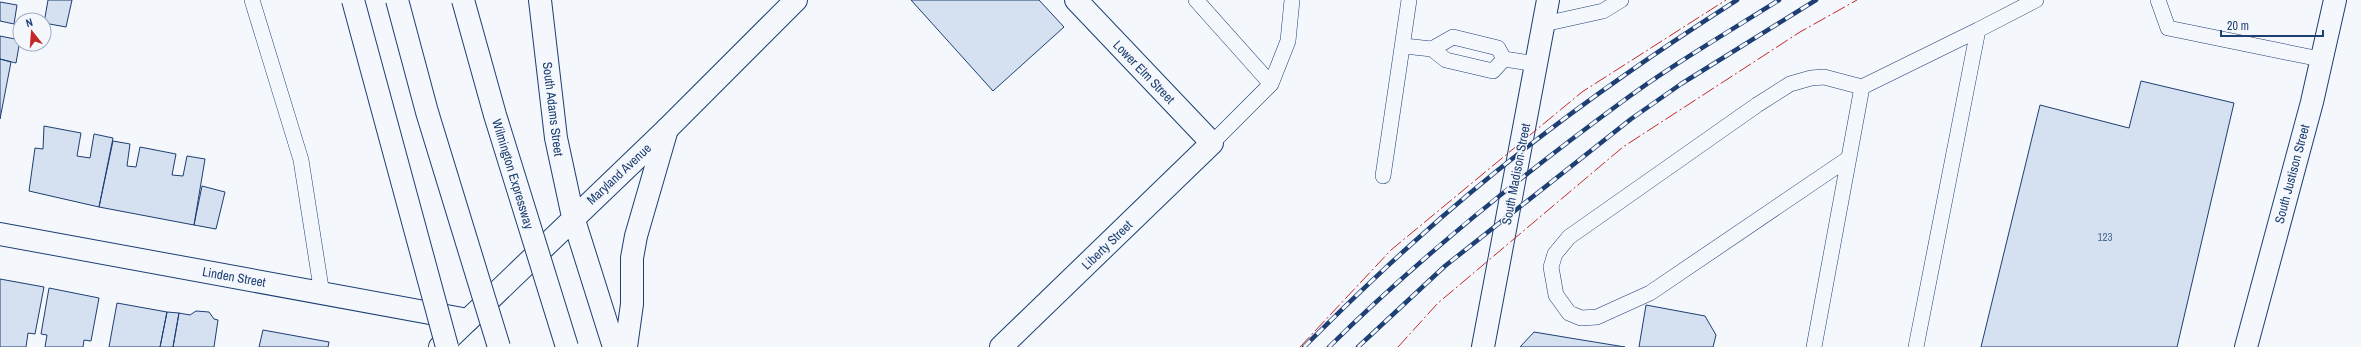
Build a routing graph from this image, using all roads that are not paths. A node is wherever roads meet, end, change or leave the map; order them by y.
1 (252, 0) edge
2 (354, 0) edge
3 (397, 0) edge
4 (464, 0) edge
5 (540, 0) edge
6 (796, 0) edge
7 (1076, 0) edge
8 (1196, 0) edge
9 (1292, 0) edge
10 (1409, 0) edge
11 (1548, 0) edge
12 (1621, 0) edge
13 (2036, 0) edge
14 (2158, 0) edge
15 (2335, 0) edge
16 (1544, 24) junction
17 (1978, 30) junction
18 (1404, 46) junction
19 (1432, 49) junction
20 (2320, 58) junction
21 (1504, 59) junction
22 (1536, 64) junction
23 (1271, 84) junction
24 (1862, 87) junction
25 (667, 129) junction
26 (1212, 143) junction
27 (1849, 158) junction
28 (1383, 176) dead end
29 (573, 217) junction
30 (0, 234) edge
31 (322, 294) junction
32 (468, 320) junction
33 (440, 347) edge
34 (447, 347) edge
35 (499, 347) edge
36 (566, 347) edge
37 (614, 347) edge
38 (626, 347) edge
39 (1001, 347) edge
40 (1483, 347) edge
41 (1814, 347) edge
42 (1916, 347) edge
43 (2246, 347) edge

1 - 31 lane
2 - 34 main road, bridge
3 - 35 main road, bridge
4 - 36 main road, Wilmington Expressway, bridge
5 - 29 main road, South Adams Street
6 - 25 main road, Maryland Avenue
7 - 26 main road, Lower Elm Street
8 - 23 lane
9 - 23 lane
10 - 18 lane
11 - 16 main road, South Madison Street
12 - 16 lane
13 - 17 lane
14 - 20 lane
15 - 20 main road, South Justison Street
16 - 22 main road, South Madison Street
17 - 24 lane
17 - 42 lane
18 - 19 lane
18 - 28 lane
19 - 21 lane
19 - 21 lane
20 - 43 main road, South Justison Street
21 - 22 lane
22 - 40 main road, South Madison Street
23 - 26 lane
24 - 27 lane
24 - 27 lane
25 - 29 main road, Maryland Avenue
25 - 38 main road
26 - 39 main road, Liberty Street
27 - 41 lane
29 - 32 main road, Maryland Avenue
29 - 37 main road, South Adams Street
30 - 31 main road, Linden Street
31 - 32 main road, Linden Street
32 - 33 main road, Maryland Avenue

